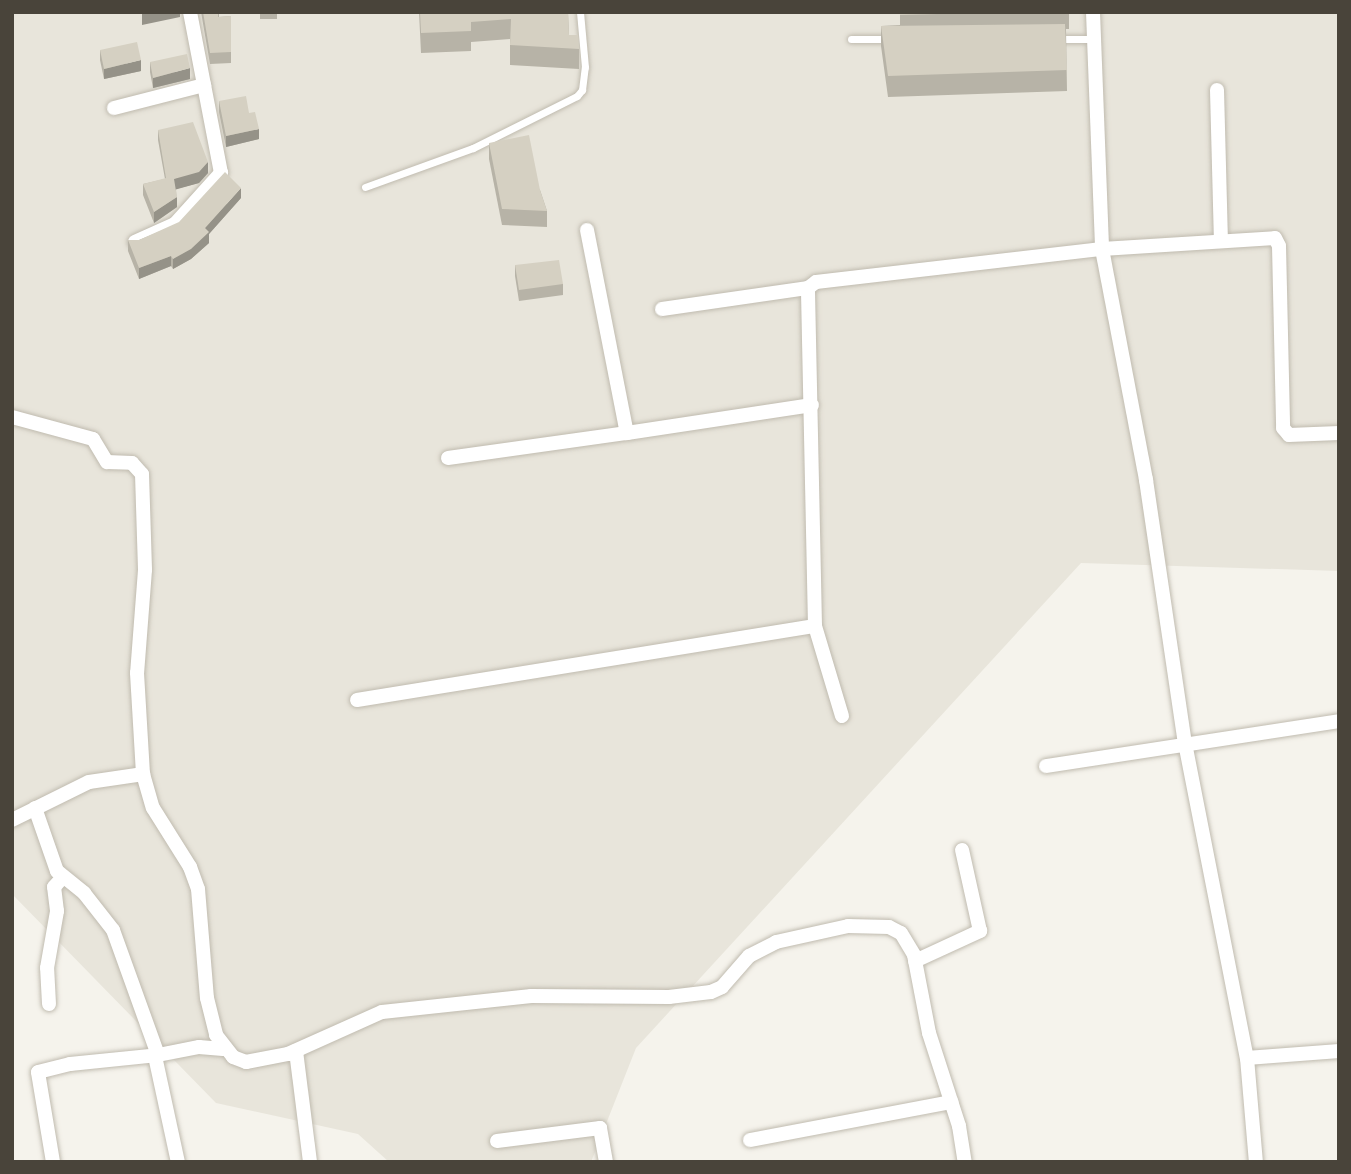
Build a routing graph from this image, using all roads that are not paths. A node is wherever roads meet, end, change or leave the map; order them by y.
1 (190, 12) edge
2 (580, 12) edge
3 (1093, 12) edge
4 (1093, 38) junction
5 (850, 39) dead end
6 (904, 39) edge
7 (1052, 39) edge
8 (204, 85) junction
9 (1217, 89) dead end
10 (114, 108) dead end
11 (365, 187) dead end
12 (587, 230) dead end
13 (1221, 241) junction
14 (135, 242) edge
15 (1102, 249) junction
16 (808, 288) junction
17 (662, 309) dead end
18 (812, 405) junction
19 (12, 417) edge
20 (627, 433) junction
21 (1339, 433) edge
22 (448, 458) dead end
23 (815, 626) junction
24 (357, 700) dead end
25 (842, 716) dead end
26 (1339, 722) edge
27 (1185, 743) junction
28 (1046, 766) dead end
29 (143, 774) junction
30 (35, 808) junction
31 (12, 820) edge
32 (962, 850) dead end
33 (63, 877) junction
34 (915, 961) junction
35 (49, 1004) dead end
36 (223, 1049) junction
37 (296, 1051) junction
38 (1339, 1051) edge
39 (156, 1055) junction
40 (1247, 1058) junction
41 (951, 1102) junction
42 (497, 1140) dead end
43 (750, 1140) dead end
44 (606, 1161) edge
45 (53, 1162) edge
46 (178, 1162) edge
47 (310, 1162) edge
48 (601, 1162) edge
49 (965, 1162) edge
50 (1256, 1162) edge

1 - 8 street
2 - 11 lane
3 - 4 street
4 - 7 lane
4 - 15 street
5 - 6 lane
8 - 10 street
8 - 14 street
9 - 13 street
12 - 20 street
13 - 15 street
13 - 21 street
15 - 16 street
15 - 27 street
16 - 17 street
16 - 18 street
18 - 20 street
18 - 23 street
19 - 29 street
20 - 22 street
23 - 24 street
23 - 25 street
26 - 27 street
27 - 28 street
27 - 40 street
29 - 30 street
29 - 36 street
30 - 31 street
30 - 33 street
32 - 34 street
33 - 35 street
33 - 39 street
34 - 37 street
34 - 41 street
36 - 37 street
36 - 39 street
37 - 47 street
38 - 40 street
39 - 45 street
39 - 46 street
40 - 50 street
41 - 43 street
41 - 49 street
42 - 44 street
44 - 48 street

